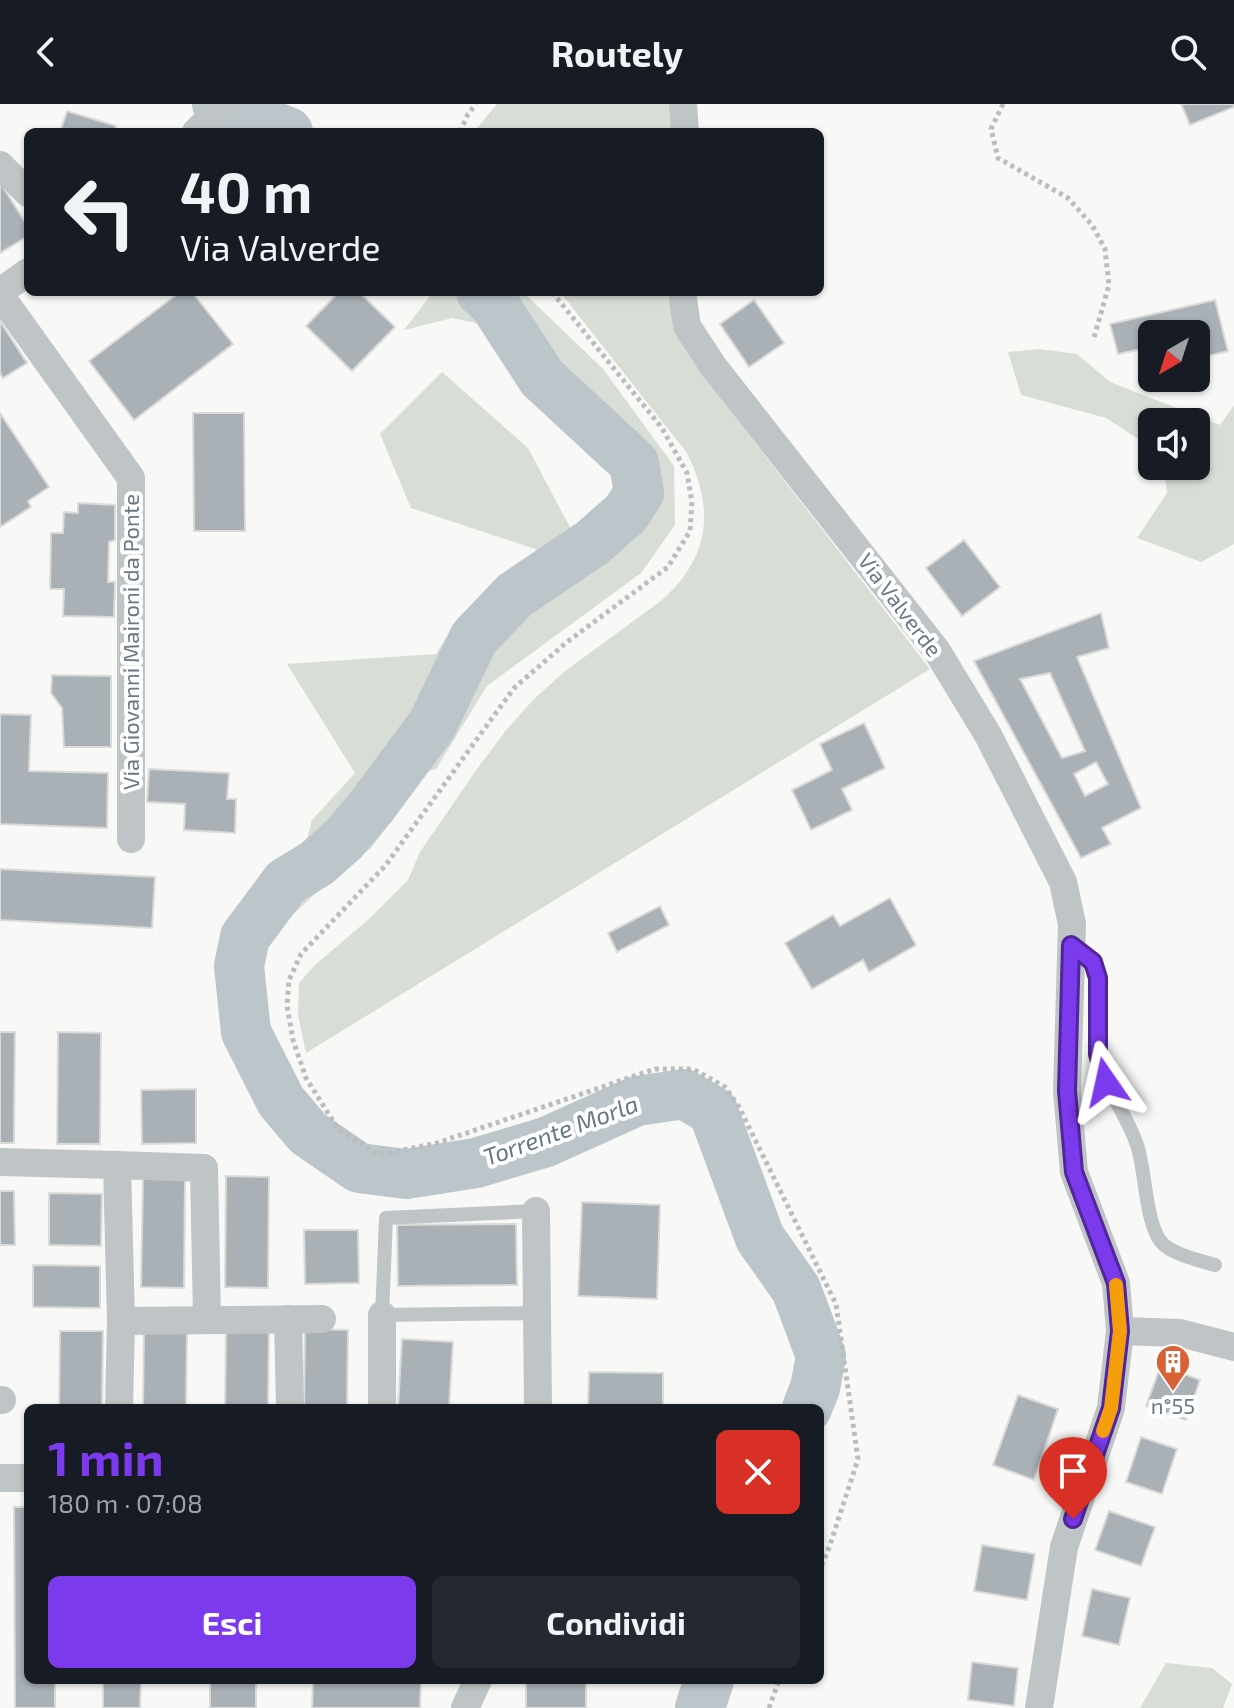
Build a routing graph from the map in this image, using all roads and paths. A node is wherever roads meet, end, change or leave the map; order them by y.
1 (224, 104) edge
2 (476, 104) edge
3 (683, 104) edge
4 (1003, 104) edge
5 (200, 128) edge
6 (462, 128) edge
7 (685, 128) edge
8 (0, 165) edge
9 (24, 189) edge
10 (24, 275) edge
11 (0, 294) edge
12 (555, 296) edge
13 (683, 296) edge
14 (1093, 341) dead end
15 (131, 839) dead end
16 (1071, 945) junction
17 (0, 1162) edge
18 (117, 1165) junction
19 (536, 1211) joint
20 (1215, 1265) dead end
21 (538, 1313) junction
22 (382, 1315) junction
23 (288, 1319) junction
24 (322, 1319) dead end
25 (207, 1320) junction
26 (121, 1321) junction
27 (1120, 1331) junction
28 (1234, 1347) edge
29 (119, 1404) edge
30 (290, 1404) edge
31 (382, 1404) edge
32 (538, 1404) edge
33 (0, 1478) edge
34 (24, 1478) edge
35 (824, 1559) edge
36 (476, 1684) edge
37 (778, 1684) edge
38 (465, 1708) edge
39 (769, 1708) edge
40 (1039, 1708) edge

1 - 5 street
2 - 6 path
3 - 7 street
4 - 14 path
8 - 9 street
10 - 11 street, Via Giovanni Maironi da Ponte
11 - 15 street, Via Giovanni Maironi da Ponte
12 - 35 path
13 - 16 street, Via Valverde
16 - 20 lane
16 - 27 street, Via Valverde
17 - 18 street
18 - 25 street
18 - 26 street
19 - 21 street
19 - 22 lane
21 - 22 lane
21 - 32 street
22 - 31 street
23 - 24 street
23 - 25 street
23 - 30 street
25 - 26 street
26 - 29 street
27 - 28 street
27 - 40 street, Via Valverde
33 - 34 street
36 - 38 street
37 - 39 path

